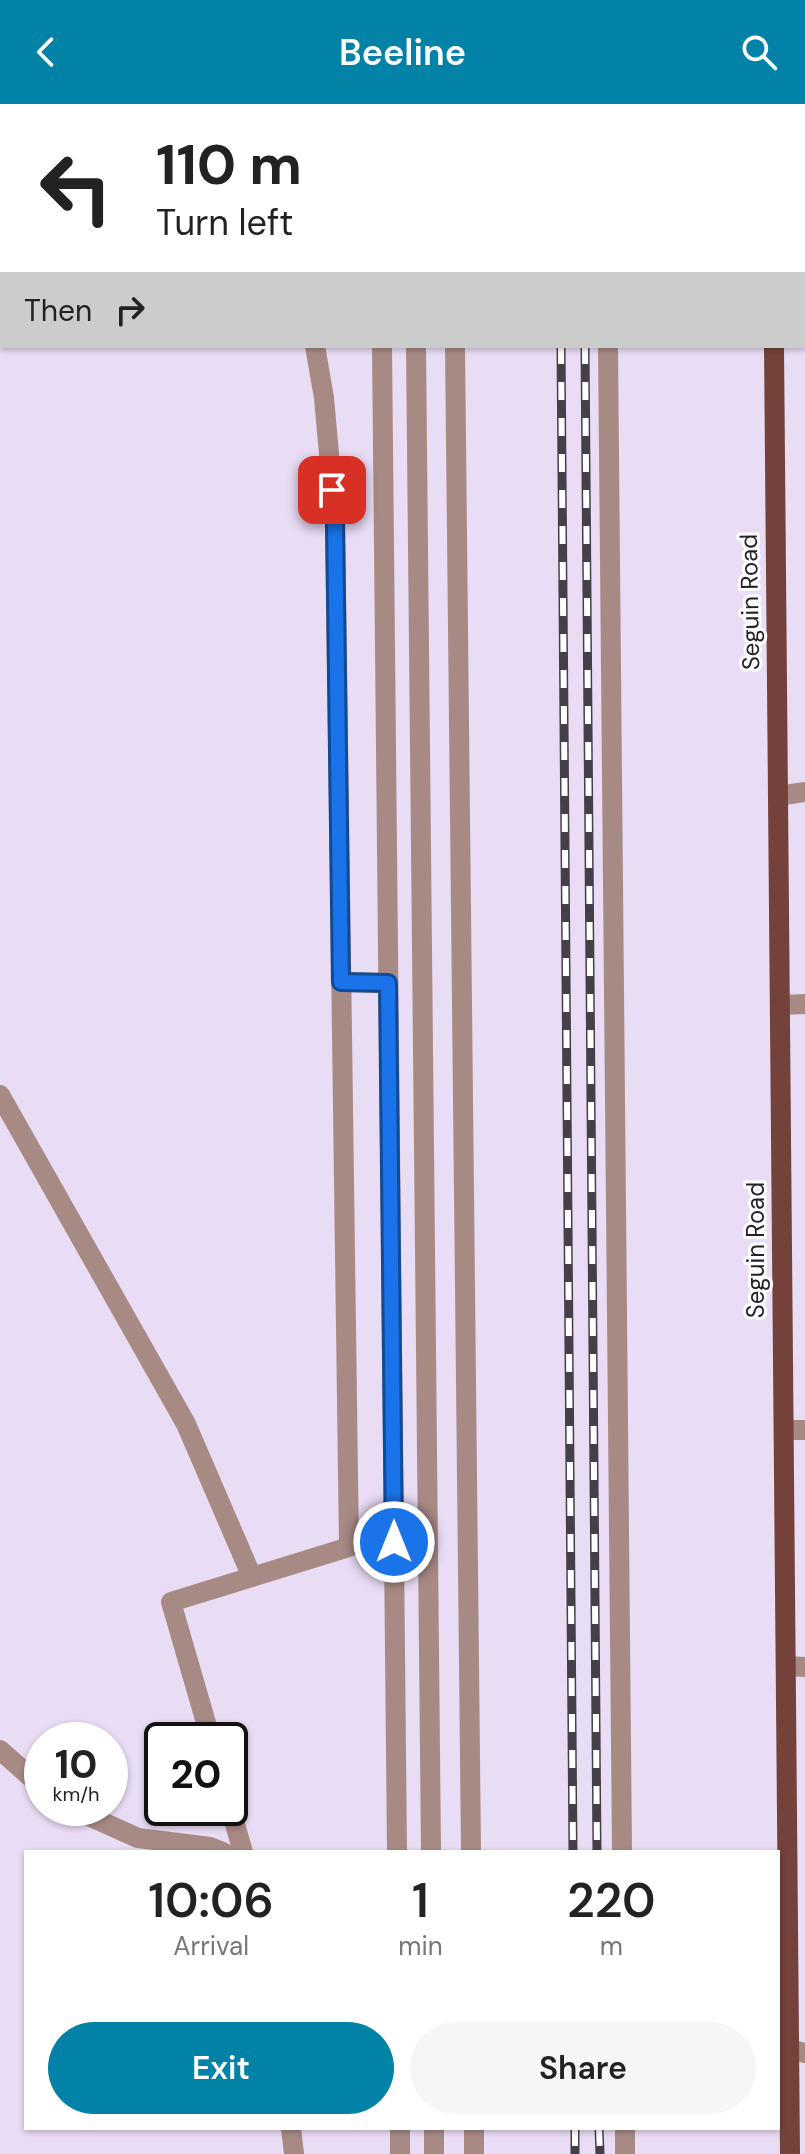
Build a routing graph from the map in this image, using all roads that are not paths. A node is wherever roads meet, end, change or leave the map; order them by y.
1 (315, 348) edge
2 (382, 348) edge
3 (416, 348) edge
4 (455, 348) edge
5 (608, 348) edge
6 (774, 348) edge
7 (805, 792) edge
8 (778, 796) junction
9 (341, 982) junction
10 (388, 983) junction
11 (805, 1004) edge
12 (780, 1005) junction
13 (0, 1095) edge
14 (784, 1430) junction
15 (805, 1430) edge
16 (252, 1577) junction
17 (795, 1666) edge
18 (206, 1722) edge
19 (0, 1750) edge
20 (24, 1771) edge
21 (111, 1826) edge
22 (235, 1826) edge
23 (218, 1850) edge
24 (242, 1850) edge
25 (397, 1850) edge
26 (431, 1850) edge
27 (471, 1850) edge
28 (622, 1850) edge
29 (797, 2051) edge
30 (291, 2130) edge
31 (400, 2130) edge
32 (434, 2130) edge
33 (474, 2130) edge
34 (625, 2130) edge
35 (294, 2154) edge
36 (400, 2154) edge
37 (434, 2154) edge
38 (474, 2154) edge
39 (625, 2154) edge
40 (790, 2154) edge

1 - 9 lane
2 - 10 lane
3 - 26 lane
4 - 27 lane
5 - 28 lane
6 - 8 main road, Seguin Road
7 - 8 lane
8 - 12 main road, Seguin Road
9 - 10 lane
9 - 16 lane
10 - 25 lane
11 - 12 lane
12 - 14 main road, Seguin Road
13 - 16 lane
14 - 15 lane
14 - 17 main road, Seguin Road
16 - 18 lane
17 - 29 main road, Seguin Road
19 - 20 lane
21 - 23 lane
22 - 24 lane
29 - 40 main road, Seguin Road
30 - 35 lane
31 - 36 lane
32 - 37 lane
33 - 38 lane
34 - 39 lane

